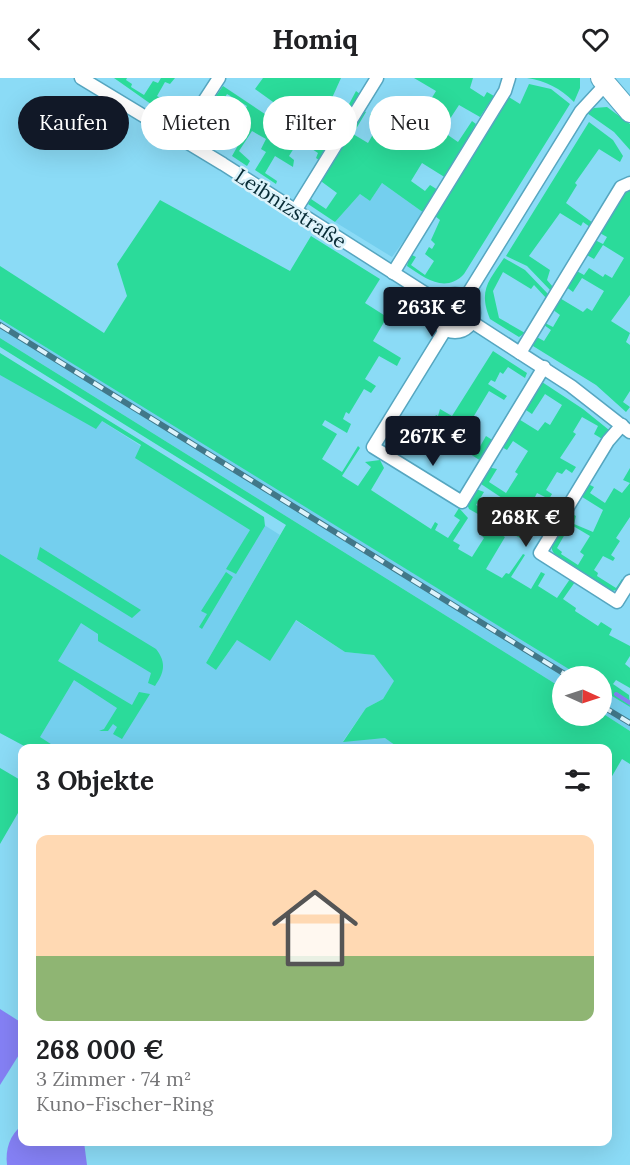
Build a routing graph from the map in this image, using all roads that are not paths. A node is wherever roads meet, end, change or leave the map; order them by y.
1 (81, 78) edge
2 (219, 78) edge
3 (377, 78) edge
4 (509, 78) edge
5 (603, 81) edge
6 (103, 83) edge
7 (207, 96) edge
8 (141, 110) edge
9 (630, 112) edge
10 (199, 150) edge
11 (630, 183) edge
12 (295, 211) junction
13 (393, 273) junction
14 (466, 297) junction
15 (439, 302) junction
16 (472, 322) junction
17 (446, 330) junction
18 (520, 353) junction
19 (544, 367) junction
20 (626, 429) edge
21 (630, 581) edge

1 - 6 street, Leibnizstraße
2 - 7 street
3 - 12 street
4 - 13 street
5 - 9 main road
5 - 14 street
6 - 8 street, Leibnizstraße
10 - 12 street, Leibnizstraße
11 - 18 street
12 - 13 street, Leibnizstraße
13 - 15 street, Leibnizstraße
14 - 15 street
14 - 16 street
15 - 17 street
16 - 17 street
16 - 18 street
17 - 19 street
18 - 19 street
19 - 20 street
20 - 21 street

